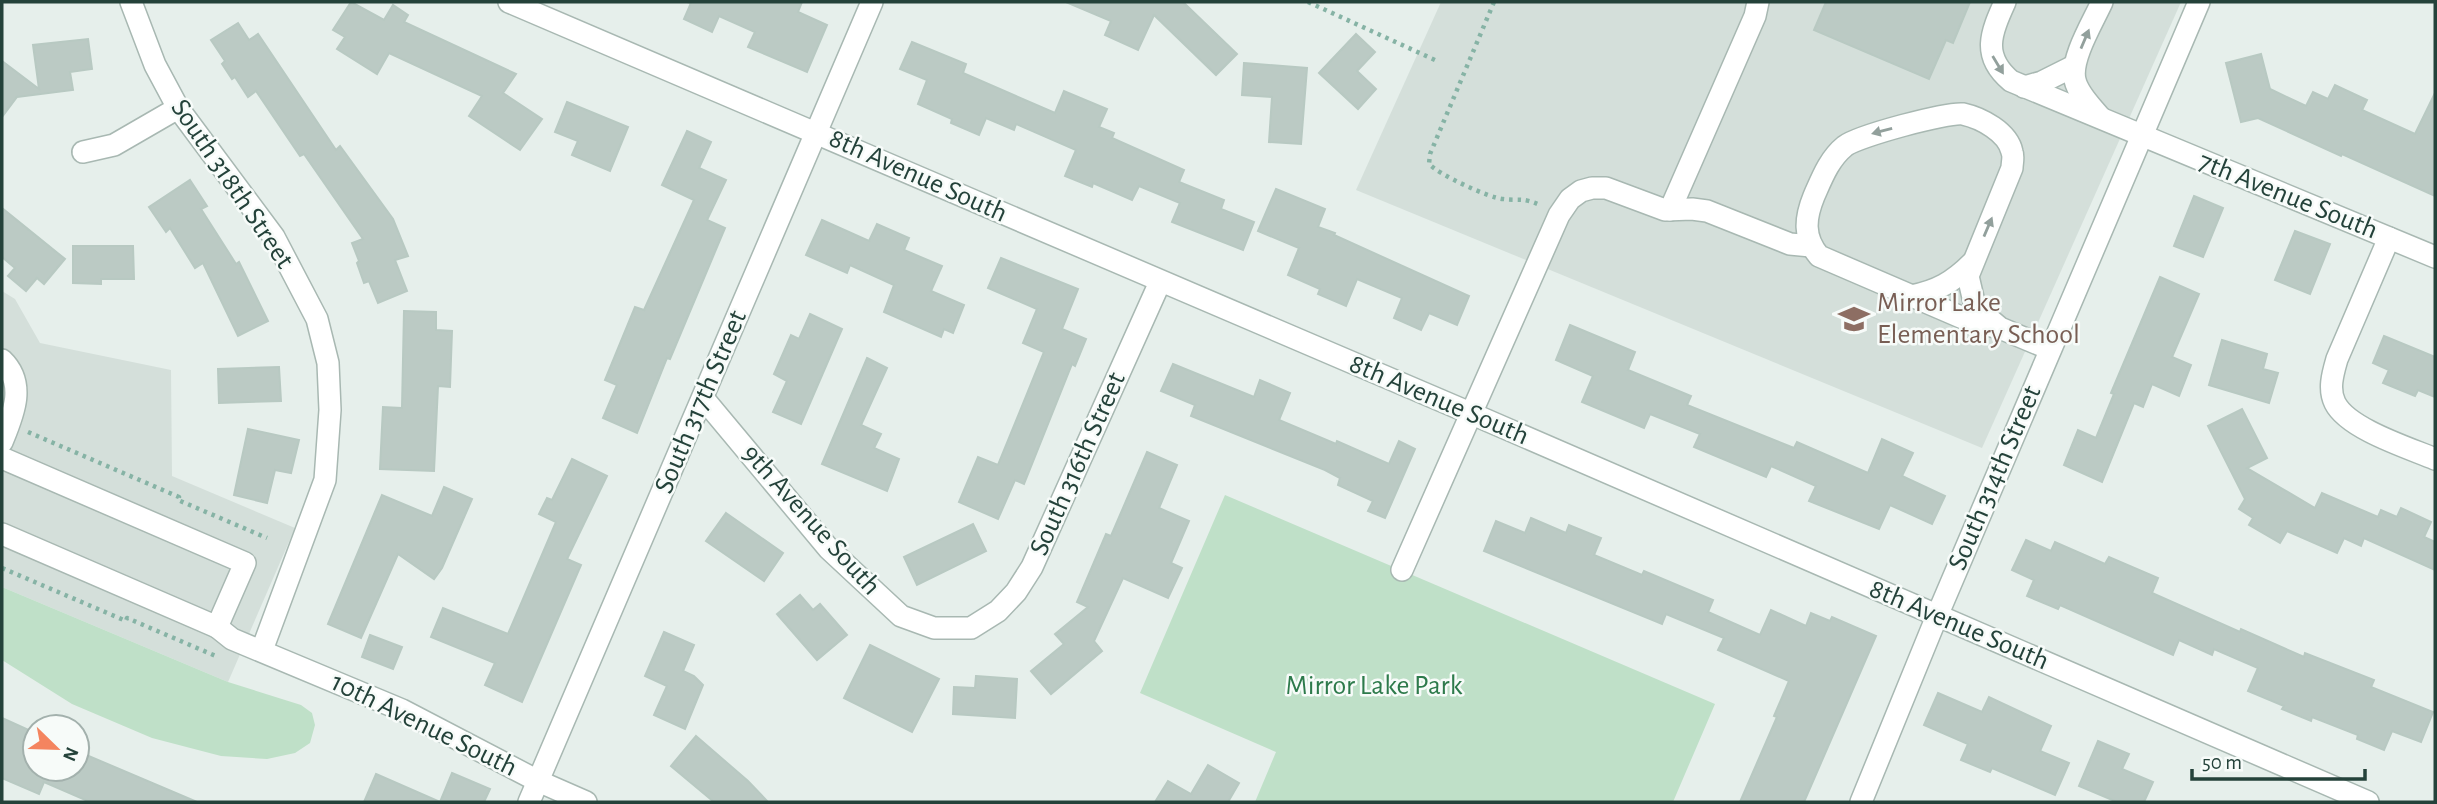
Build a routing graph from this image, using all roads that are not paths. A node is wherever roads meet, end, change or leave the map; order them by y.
1 (131, 2) edge
2 (509, 2) edge
3 (872, 2) edge
4 (1758, 2) edge
5 (2005, 2) edge
6 (2102, 2) edge
7 (2199, 2) edge
8 (2074, 65) junction
9 (2024, 87) junction
10 (178, 108) junction
11 (2101, 119) junction
12 (817, 132) junction
13 (2141, 135) junction
14 (83, 152) dead end
15 (1671, 210) junction
16 (2389, 238) junction
17 (1811, 246) junction
18 (2435, 257) edge
19 (1972, 264) junction
20 (1160, 282) junction
21 (1911, 296) junction
22 (2000, 328) junction
23 (2050, 349) junction
24 (2, 360) edge
25 (703, 398) junction
26 (1471, 413) junction
27 (2, 442) edge
28 (2, 458) edge
29 (2435, 459) edge
30 (2, 534) edge
31 (1402, 570) dead end
32 (1937, 616) junction
33 (217, 627) junction
34 (971, 628) joint
35 (261, 650) junction
36 (538, 780) junction
37 (529, 802) edge
38 (586, 802) edge
39 (1861, 802) edge
40 (2368, 802) edge

1 - 10 street, South 318th Street
2 - 12 street, 8th Avenue South
3 - 12 street, South 317th Street
4 - 15 street
5 -> 9 street, 7th Avenue South
8 -> 6 street
7 - 13 street, South 314th Street
8 - 9 street
8 - 11 street
9 - 11 street, 7th Avenue South
10 - 14 street
10 - 35 street, South 318th Street
11 - 13 street, 7th Avenue South
12 - 20 street, 8th Avenue South
12 - 25 street, South 317th Street
13 - 16 street, 7th Avenue South
13 - 23 street, South 314th Street
15 - 17 street
15 - 26 street
16 - 18 street, 7th Avenue South
16 - 29 street
19 -> 17 street
17 - 21 street
19 - 21 street
19 - 22 street
20 - 26 street, 8th Avenue South
20 - 34 street, South 316th Street
21 - 22 street
22 - 23 street
23 - 32 street, South 314th Street
24 - 27 street
25 - 34 street, 9th Avenue South
25 - 36 street, South 317th Street
26 - 31 street
26 - 32 street, 8th Avenue South
28 - 33 street
30 - 33 street, 10th Avenue South
32 - 39 street, South 314th Street
32 - 40 street, 8th Avenue South
33 - 35 street, 10th Avenue South
35 - 36 street, 10th Avenue South
36 - 37 street, South 317th Street
36 - 38 street, 10th Avenue South

